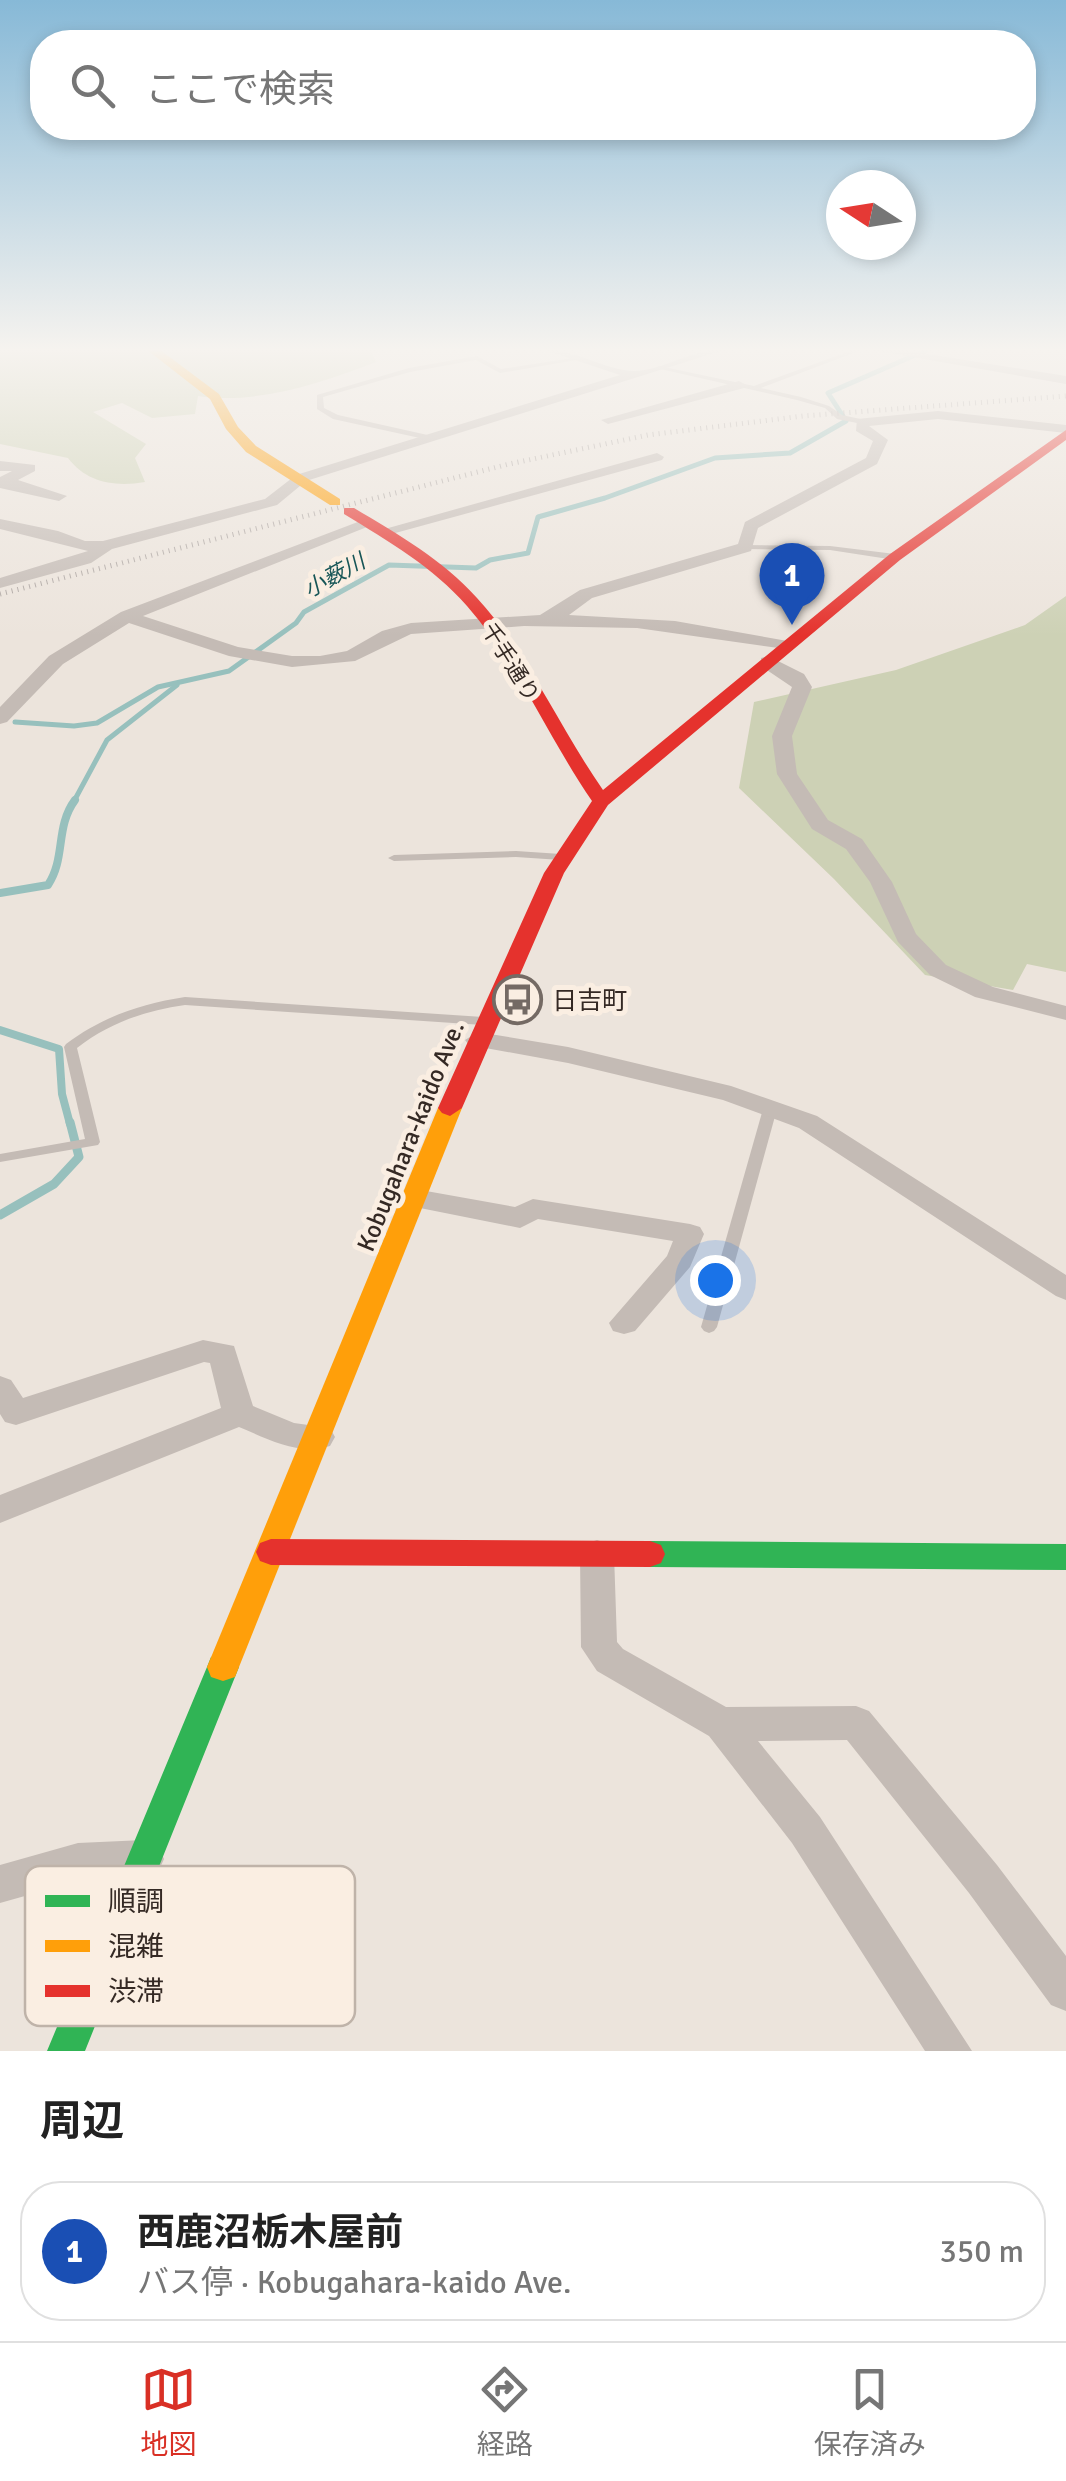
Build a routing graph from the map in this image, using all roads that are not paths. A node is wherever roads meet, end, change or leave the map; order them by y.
1 (248, 445) edge
2 (408, 445) edge
3 (880, 445) edge
4 (1050, 445) edge
5 (657, 457) dead end
6 (1, 476) edge
7 (301, 478) junction
8 (59, 496) dead end
9 (359, 517) junction
10 (0, 524) edge
11 (122, 541) junction
12 (745, 547) junction
13 (894, 556) junction
14 (0, 582) edge
15 (127, 616) junction
16 (542, 619) junction
17 (488, 622) junction
18 (787, 646) junction
19 (768, 662) junction
20 (8, 701) edge
21 (0, 718) edge
22 (601, 801) junction
23 (562, 857) junction
24 (394, 858) dead end
25 (1066, 1013) edge
26 (482, 1030) junction
27 (770, 1109) junction
28 (0, 1158) edge
29 (415, 1198) junction
30 (1066, 1289) edge
31 (624, 1323) dead end
32 (709, 1327) dead end
33 (0, 1388) edge
34 (239, 1414) junction
35 (319, 1437) junction
36 (0, 1509) edge
37 (271, 1552) junction
38 (597, 1554) junction
39 (1066, 1557) edge
40 (722, 1724) junction
41 (144, 1859) junction
42 (64, 1866) edge
43 (141, 1866) edge
44 (25, 1877) edge
45 (0, 1884) edge
46 (1066, 1990) edge
47 (76, 2026) edge
48 (66, 2051) edge
49 (950, 2051) edge

1 - 7 main road, 千手通り
2 - 7 street
3 - 12 street
4 - 13 main road, Kobugahara-kaido Ave.
5 - 9 street
6 - 8 street
7 - 9 main road, 千手通り
7 - 11 street
9 - 15 street
9 - 17 main road, 千手通り
10 - 11 street
11 - 14 street
12 - 13 lane
12 - 16 street
13 - 18 main road, Kobugahara-kaido Ave.
15 - 17 street
15 - 20 street
16 - 17 street
16 - 18 street
17 - 22 main road, 千手通り
18 - 19 main road, Kobugahara-kaido Ave.
19 - 22 main road, Kobugahara-kaido Ave.
19 - 25 street
20 - 21 street
22 - 23 main road, Kobugahara-kaido Ave.
23 - 24 lane
23 - 26 main road, Kobugahara-kaido Ave.
26 - 27 street
26 - 28 lane
26 - 29 main road, Kobugahara-kaido Ave.
27 - 30 street
27 - 32 lane
29 - 31 street
29 - 35 main road, Kobugahara-kaido Ave.
33 - 34 street
34 - 35 street
34 - 36 street
35 - 37 main road, Kobugahara-kaido Ave.
37 - 38 main road
37 - 41 main road, Kobugahara-kaido Ave.
38 - 39 main road
38 - 40 street
40 - 46 street
40 - 49 street
41 - 42 street
41 - 43 main road, Kobugahara-kaido Ave.
44 - 45 street
47 - 48 main road, Kobugahara-kaido Ave.

